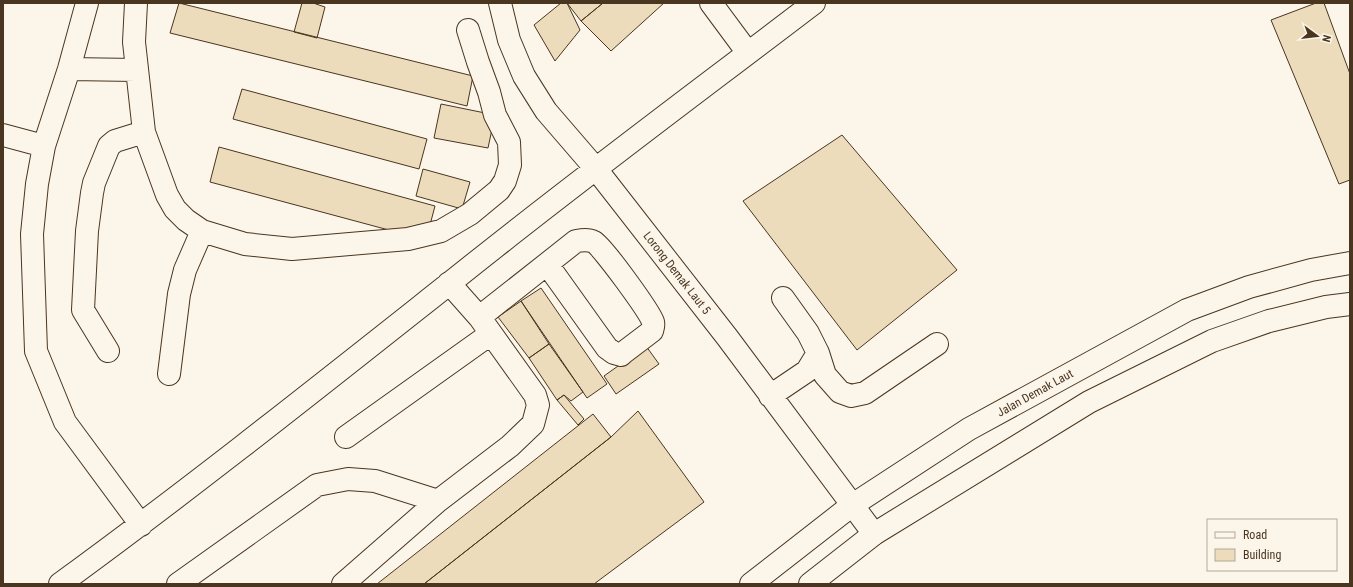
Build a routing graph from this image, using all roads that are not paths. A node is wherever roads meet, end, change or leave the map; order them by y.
1 (87, 3) edge
2 (136, 3) edge
3 (500, 3) edge
4 (711, 3) edge
5 (814, 3) edge
6 (468, 30) dead end
7 (748, 53) junction
8 (69, 69) junction
9 (136, 70) junction
10 (144, 132) junction
11 (3, 135) edge
12 (44, 146) junction
13 (596, 169) junction
14 (202, 231) junction
15 (1350, 263) edge
16 (547, 264) junction
17 (449, 283) junction
18 (783, 298) dead end
19 (1350, 304) edge
20 (480, 318) junction
21 (492, 337) junction
22 (937, 344) dead end
23 (108, 350) dead end
24 (818, 353) junction
25 (169, 374) dead end
26 (770, 396) junction
27 (346, 437) dead end
28 (438, 501) junction
29 (851, 506) junction
30 (141, 525) junction
31 (874, 534) junction
32 (60, 584) edge
33 (178, 584) edge
34 (343, 584) edge
35 (751, 584) edge
36 (810, 584) edge

1 - 8 street
2 - 9 street
3 - 13 street, Lorong Demak Laut 5
4 - 7 street
5 - 7 street
6 - 14 street
7 - 13 street
8 - 9 street
8 - 12 street
9 - 10 street
10 - 14 street
10 - 23 street
11 - 12 street
12 - 30 street
13 - 17 street
13 - 26 street, Lorong Demak Laut 5
14 - 25 street
15 - 29 street, Jalan Demak Laut
16 - 16 street
16 - 20 street
17 - 20 street
17 - 30 street
18 - 24 street
19 - 31 street
20 - 21 street
21 - 27 street
21 - 28 street
22 - 24 street
24 - 26 street
26 - 29 street, Lorong Demak Laut 5
28 - 33 street
28 - 34 street
29 - 31 street, Lorong Demak Laut 5
29 - 35 street, Jalan Demak Laut
30 - 32 street
31 - 36 street

